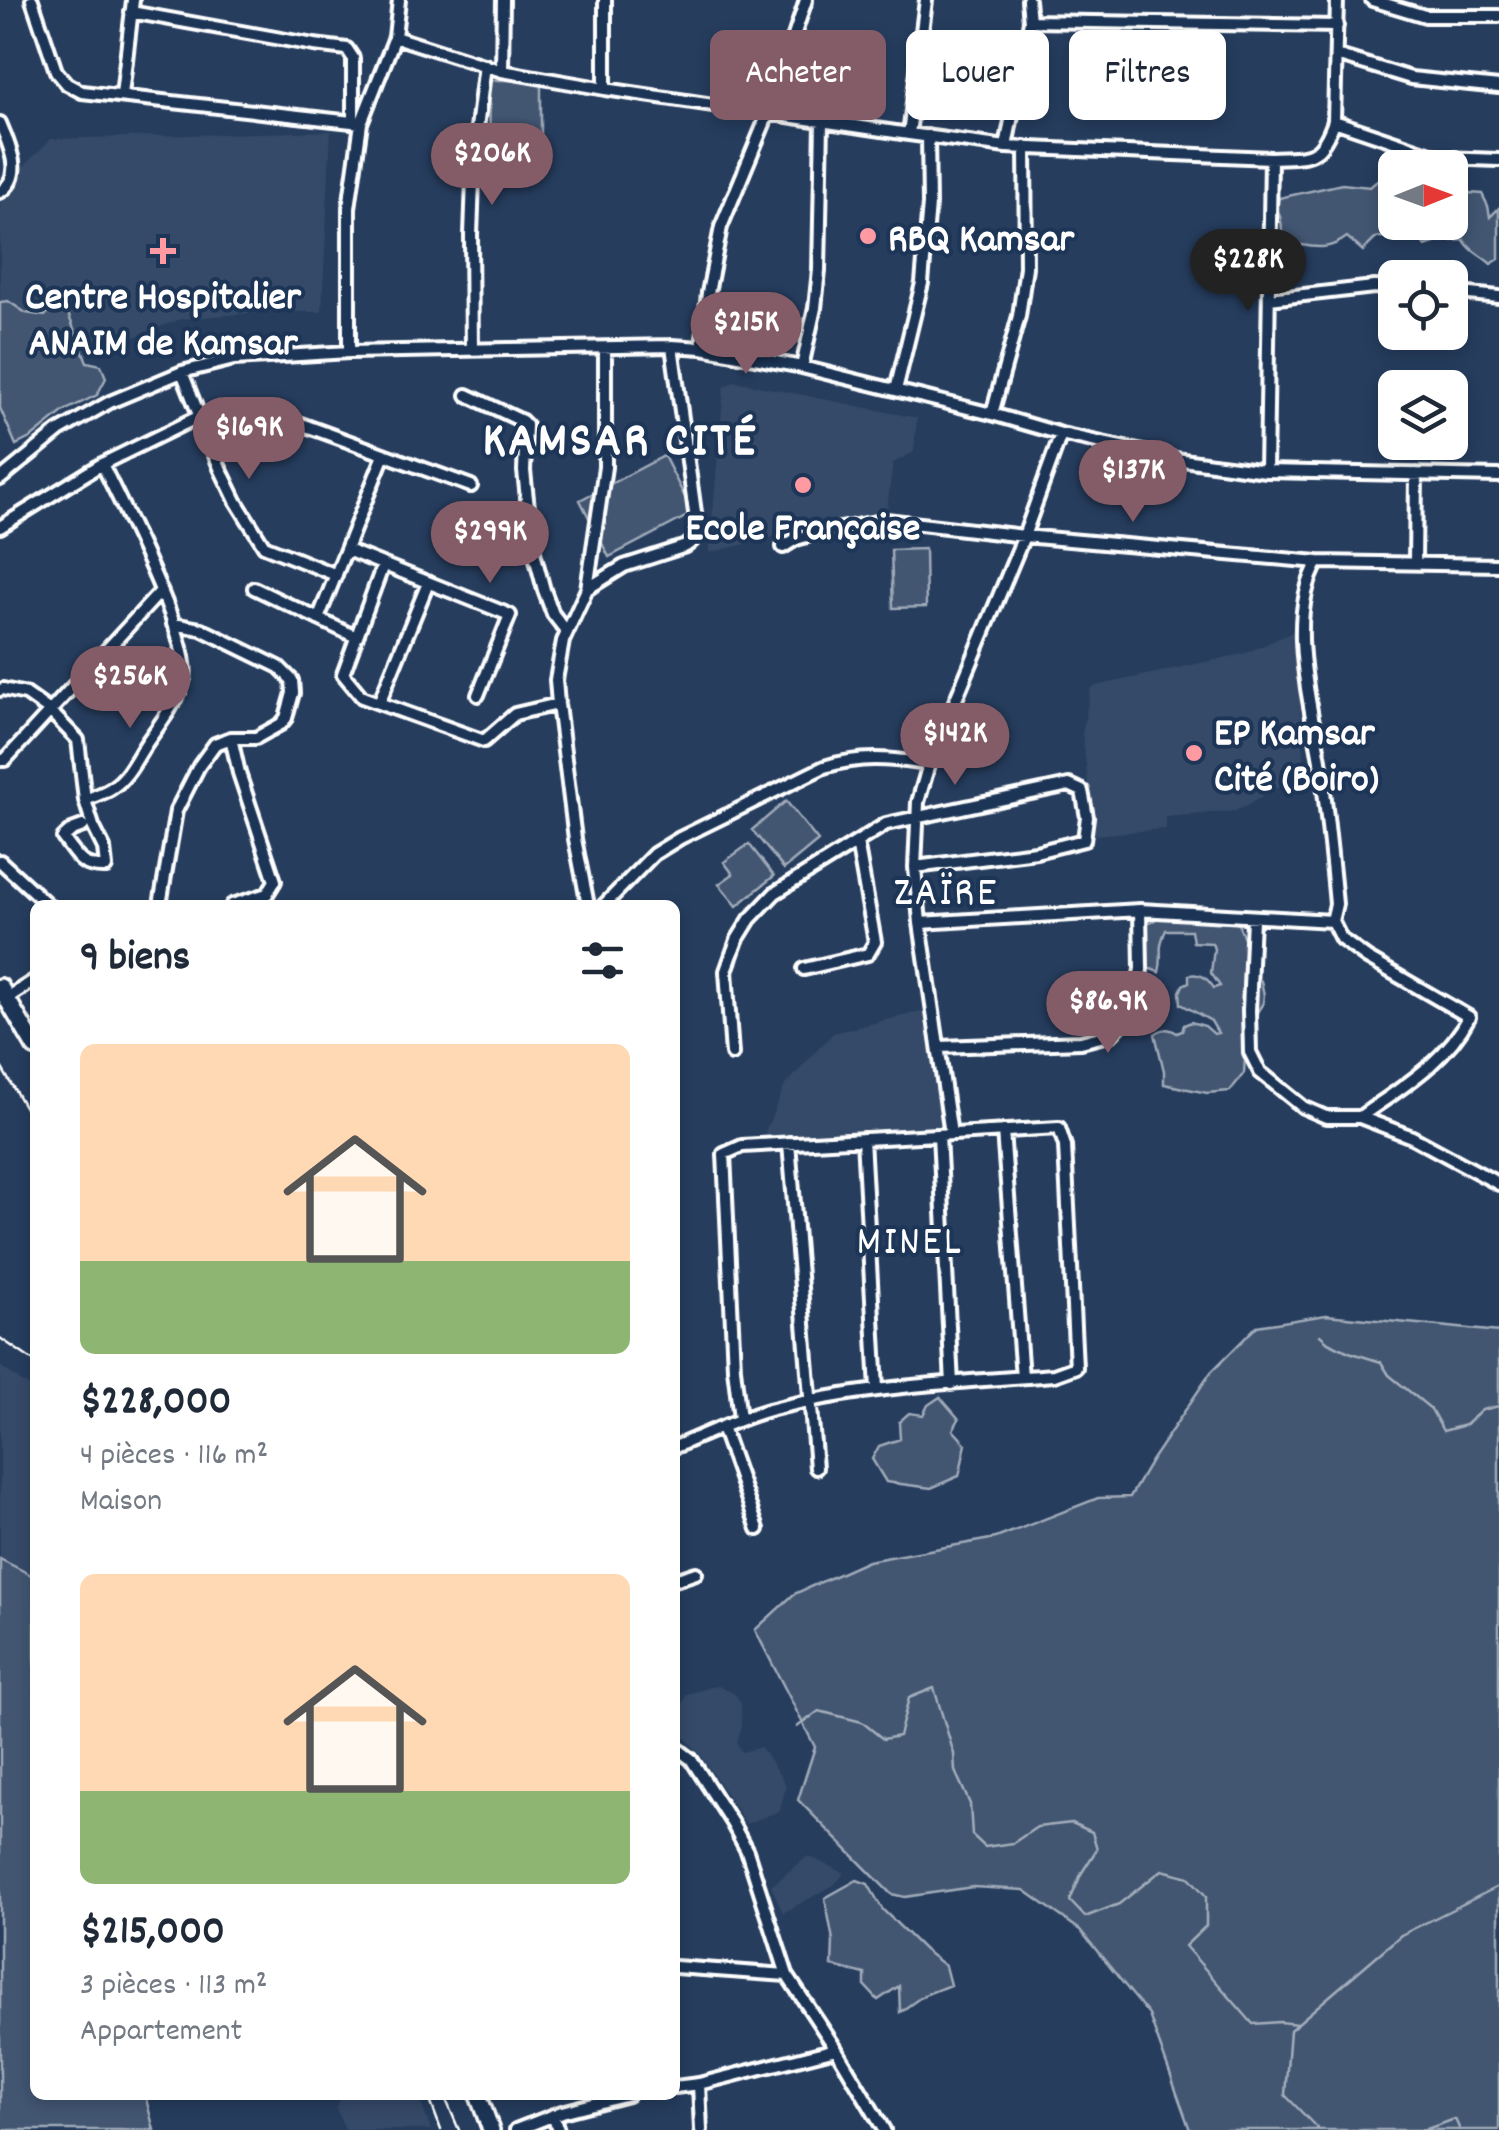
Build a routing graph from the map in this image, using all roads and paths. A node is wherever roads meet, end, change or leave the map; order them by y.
1 (32, 0) edge
2 (384, 0) edge
3 (503, 0) edge
4 (605, 0) edge
5 (806, 0) edge
6 (926, 0) edge
7 (1028, 0) edge
8 (1337, 0) edge
9 (1372, 0) edge
10 (399, 2) edge
11 (132, 6) edge
12 (1499, 16) edge
13 (1030, 21) junction
14 (1336, 26) junction
15 (796, 30) edge
16 (394, 36) junction
17 (1336, 55) junction
18 (485, 65) junction
19 (502, 70) junction
20 (1499, 87) edge
21 (606, 89) junction
22 (122, 95) junction
23 (710, 105) edge
24 (765, 120) edge
25 (808, 120) edge
26 (1334, 121) junction
27 (357, 122) junction
28 (822, 122) junction
29 (0, 124) edge
30 (910, 134) junction
31 (928, 136) junction
32 (1006, 146) junction
33 (1025, 148) junction
34 (1271, 158) junction
35 (1499, 160) edge
36 (0, 192) edge
37 (1378, 287) edge
38 (1468, 294) edge
39 (1499, 297) edge
40 (1268, 299) junction
41 (672, 346) junction
42 (605, 348) junction
43 (702, 348) junction
44 (472, 350) junction
45 (349, 352) junction
46 (802, 368) junction
47 (182, 372) junction
48 (896, 390) junction
49 (467, 395) dead end
50 (992, 414) junction
51 (198, 417) junction
52 (298, 423) dead end
53 (1061, 434) junction
54 (384, 455) junction
55 (102, 464) junction
56 (1266, 470) junction
57 (1416, 474) junction
58 (1499, 476) edge
59 (0, 478) edge
60 (471, 486) dead end
61 (0, 527) edge
62 (1024, 536) junction
63 (783, 547) dead end
64 (347, 550) junction
65 (1318, 562) junction
66 (1416, 563) junction
67 (383, 565) junction
68 (1499, 565) edge
69 (336, 575) junction
70 (428, 583) junction
71 (254, 588) dead end
72 (586, 589) junction
73 (161, 591) junction
74 (318, 618) junction
75 (173, 624) junction
76 (567, 632) junction
77 (356, 638) junction
78 (0, 690) edge
79 (478, 694) dead end
80 (378, 703) junction
81 (558, 704) junction
82 (50, 711) junction
83 (231, 738) junction
84 (0, 760) edge
85 (929, 764) junction
86 (85, 800) junction
87 (917, 816) junction
88 (83, 826) dead end
89 (857, 842) junction
90 (0, 861) edge
91 (915, 867) junction
92 (43, 900) edge
93 (161, 900) edge
94 (248, 900) edge
95 (587, 900) edge
96 (609, 900) edge
97 (1140, 910) junction
98 (1253, 918) junction
99 (1332, 921) junction
100 (920, 923) junction
101 (804, 969) dead end
102 (30, 982) edge
103 (3, 993) edge
104 (30, 1039) edge
105 (940, 1048) junction
106 (732, 1054) dead end
107 (1360, 1117) junction
108 (1003, 1131) junction
109 (945, 1134) junction
110 (864, 1139) junction
111 (789, 1144) junction
112 (1499, 1184) edge
113 (1022, 1377) junction
114 (952, 1384) junction
115 (877, 1389) junction
116 (810, 1402) junction
117 (740, 1419) junction
118 (722, 1427) junction
119 (680, 1445) edge
120 (816, 1468) dead end
121 (758, 1529) dead end
122 (696, 1573) dead end
123 (680, 1578) edge
124 (680, 1751) edge
125 (680, 1967) edge
126 (788, 1975) junction
127 (836, 2048) junction
128 (700, 2084) junction
129 (680, 2087) edge
130 (480, 2100) edge
131 (608, 2100) edge
132 (553, 2114) junction
133 (490, 2130) edge
134 (516, 2130) edge
135 (558, 2130) edge
136 (701, 2130) edge
137 (884, 2130) edge

1 - 22 street
2 - 10 street
3 - 19 street
4 - 21 street
5 - 15 street
6 - 30 street
7 - 13 street
8 - 14 street
9 - 12 street
10 - 16 street
11 - 22 street
11 - 27 street
13 - 14 street
13 - 32 street
14 - 17 street
16 - 18 street
16 - 27 street
17 - 20 street
17 - 26 street
18 - 19 street
18 - 44 street
19 - 21 street
21 - 23 street
22 - 27 street
24 - 43 street
25 - 28 street
26 - 34 street
26 - 35 street
27 - 45 street
28 - 30 street
28 - 46 street
29 - 36 street
30 - 31 street
31 - 32 street
31 - 48 street
32 - 33 street
33 - 34 street
33 - 50 street
34 - 40 street
37 - 40 street
38 - 39 street
40 - 56 street
41 - 42 street
41 - 43 street
41 - 72 street
42 - 44 street
42 - 72 street
43 - 46 street
44 - 45 street
45 - 47 street
46 - 48 street
47 - 51 street
47 - 59 street
48 - 50 street
49 - 76 street
50 - 53 street
51 - 55 street
51 - 69 street
52 - 54 street
53 - 56 street
53 - 62 street
54 - 60 street
54 - 64 street
55 - 61 street
55 - 73 street
56 - 57 street
57 - 58 street
57 - 66 street
62 - 63 street
62 - 65 street
62 - 85 street
64 - 67 street
64 - 69 street
65 - 66 street
65 - 99 street
66 - 68 street
67 - 70 street
67 - 77 street
69 - 74 street
70 - 79 street
70 - 80 street
71 - 74 street
72 - 76 street
73 - 75 street
73 - 82 street
74 - 77 street
75 - 83 street
75 - 86 street
76 - 81 street
77 - 80 street
78 - 82 street
80 - 81 street
81 - 95 street
82 - 84 street
82 - 86 street
83 - 93 street
83 - 94 street
85 - 87 street
85 - 96 street
86 - 88 street
87 - 89 street
87 - 91 street
87 - 91 street
89 - 101 street
89 - 106 street
90 - 92 street
91 - 100 street
97 - 98 street
97 - 100 street
97 - 105 street
98 - 99 street
98 - 107 street
99 - 107 street
100 - 105 street
102 - 103 street
103 - 104 main road
105 - 109 street
107 - 112 street
108 - 109 street
108 - 113 street
108 - 113 street
109 - 110 street
109 - 114 street
110 - 111 street
110 - 115 street
111 - 116 street
111 - 117 street
113 - 114 street
114 - 115 street
115 - 116 street
116 - 117 street
116 - 120 street
117 - 118 street
118 - 119 street
118 - 121 street
122 - 123 street
124 - 126 street
125 - 126 street
126 - 127 street
127 - 128 street
127 - 137 street
128 - 129 street
128 - 136 street
130 - 133 main road
131 - 132 street
132 - 134 street
132 - 135 street

